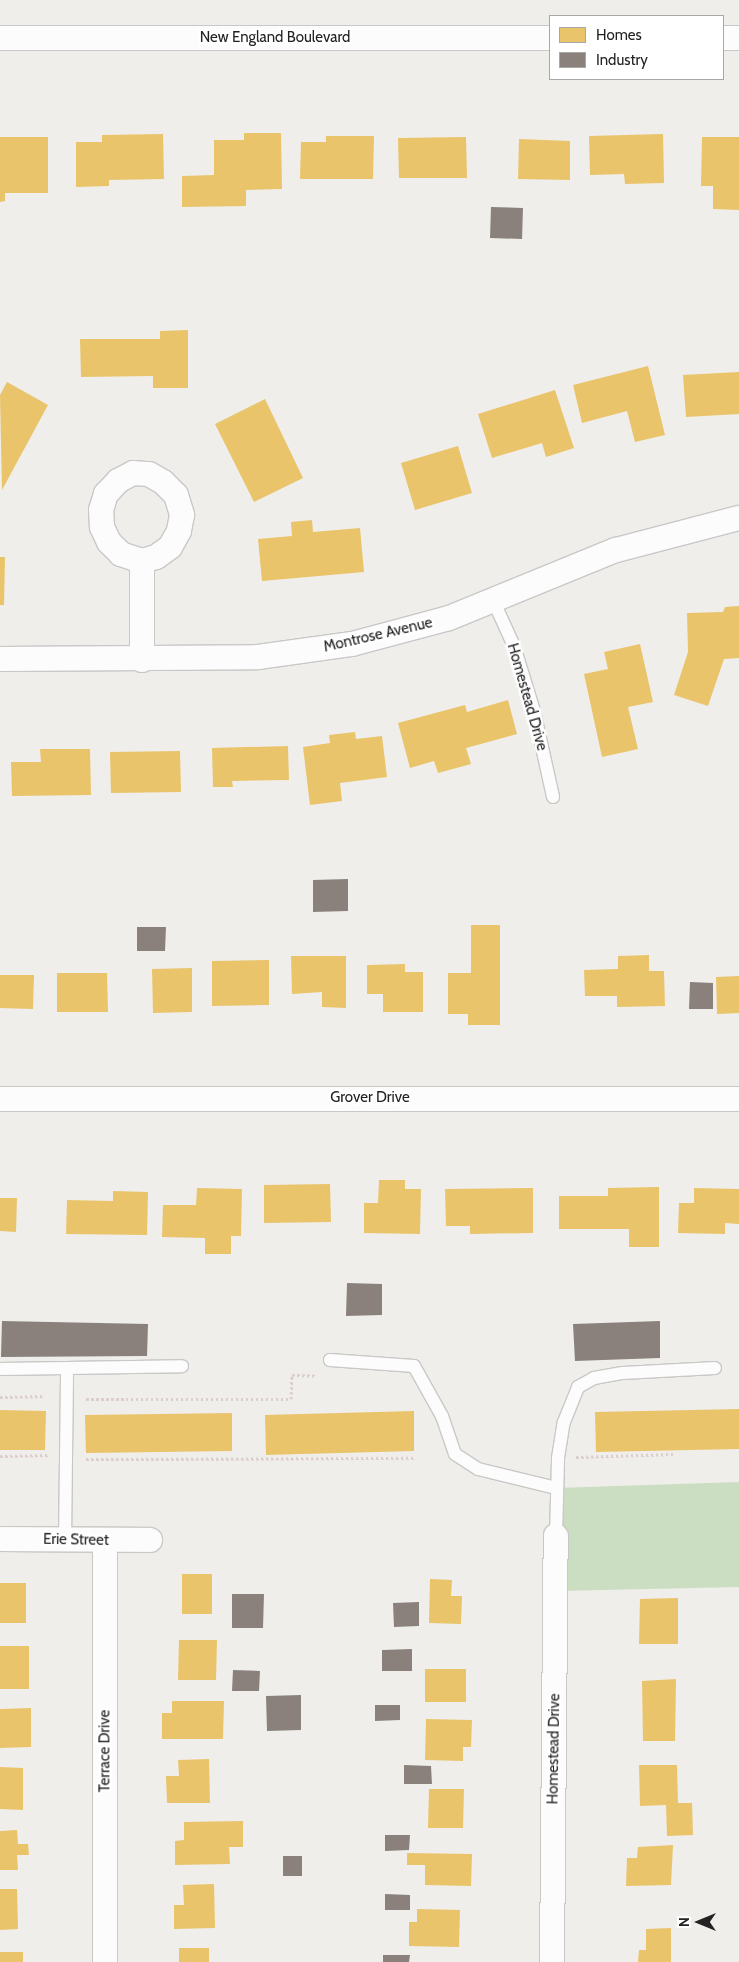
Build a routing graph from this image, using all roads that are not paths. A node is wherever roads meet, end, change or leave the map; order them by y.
1 (0, 38) edge
2 (549, 38) edge
3 (724, 38) edge
4 (739, 38) edge
5 (739, 518) edge
6 (142, 561) dead end
7 (493, 600) junction
8 (0, 659) edge
9 (142, 660) junction
10 (553, 797) dead end
11 (0, 1098) edge
12 (739, 1099) edge
13 (335, 1360) road end
14 (182, 1366) dead end
15 (67, 1368) junction
16 (714, 1368) dead end
17 (0, 1369) edge
18 (556, 1488) junction
19 (556, 1536) joint
20 (2, 1539) dead end
21 (65, 1540) junction
22 (150, 1540) dead end
23 (105, 1541) junction
24 (105, 1962) edge
25 (552, 1962) edge

1 - 2 street, New England Boulevard
3 - 4 street
5 - 7 street, Montrose Avenue
6 - 9 street
7 - 9 street, Montrose Avenue
7 - 10 lane, Homestead Drive
8 - 9 street, Montrose Avenue
11 - 12 street, Grover Drive
13 - 18 lane
14 - 15 lane
15 - 17 lane
15 - 21 lane
16 - 18 lane
18 - 19 lane
19 - 25 street, Homestead Drive
20 - 21 street, Erie Street
21 - 23 street, Erie Street
22 - 23 street, Erie Street
23 - 24 street, Terrace Drive

